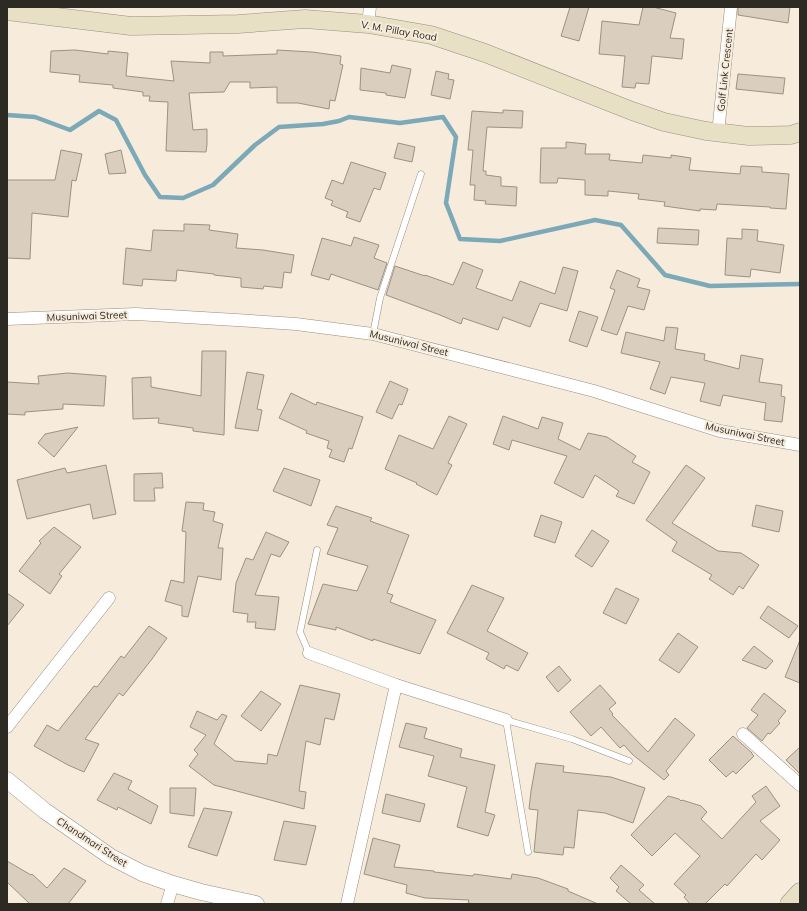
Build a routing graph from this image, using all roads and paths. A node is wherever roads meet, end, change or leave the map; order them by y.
1 (731, 7) edge
2 (7, 10) edge
3 (369, 16) edge
4 (800, 132) edge
5 (718, 133) junction
6 (422, 174) dead end
7 (7, 319) edge
8 (373, 334) junction
9 (800, 445) edge
10 (317, 550) dead end
11 (109, 598) dead end
12 (309, 653) joint
13 (396, 685) junction
14 (506, 720) junction
15 (7, 728) edge
16 (743, 734) dead end
17 (629, 761) dead end
18 (8, 783) edge
19 (800, 785) edge
20 (528, 852) dead end
21 (173, 884) junction
22 (800, 892) edge
23 (167, 904) edge
24 (256, 904) edge
25 (347, 904) edge
26 (790, 904) edge

1 - 5 street, Golf Link Crescent
2 - 3 main road, V. M. Pillay Road
3 - 5 main road, V. M. Pillay Road
4 - 5 main road, V. M. Pillay Road
6 - 8 lane
7 - 8 street, Musuniwai Street
8 - 9 street, Musuniwai Street
10 - 12 lane
11 - 15 street
12 - 13 street
13 - 14 street
13 - 25 street
14 - 17 lane
14 - 20 lane
16 - 19 street
18 - 21 street, Chandmari Street
21 - 23 street
21 - 24 street, Chandmari Street
22 - 26 main road

